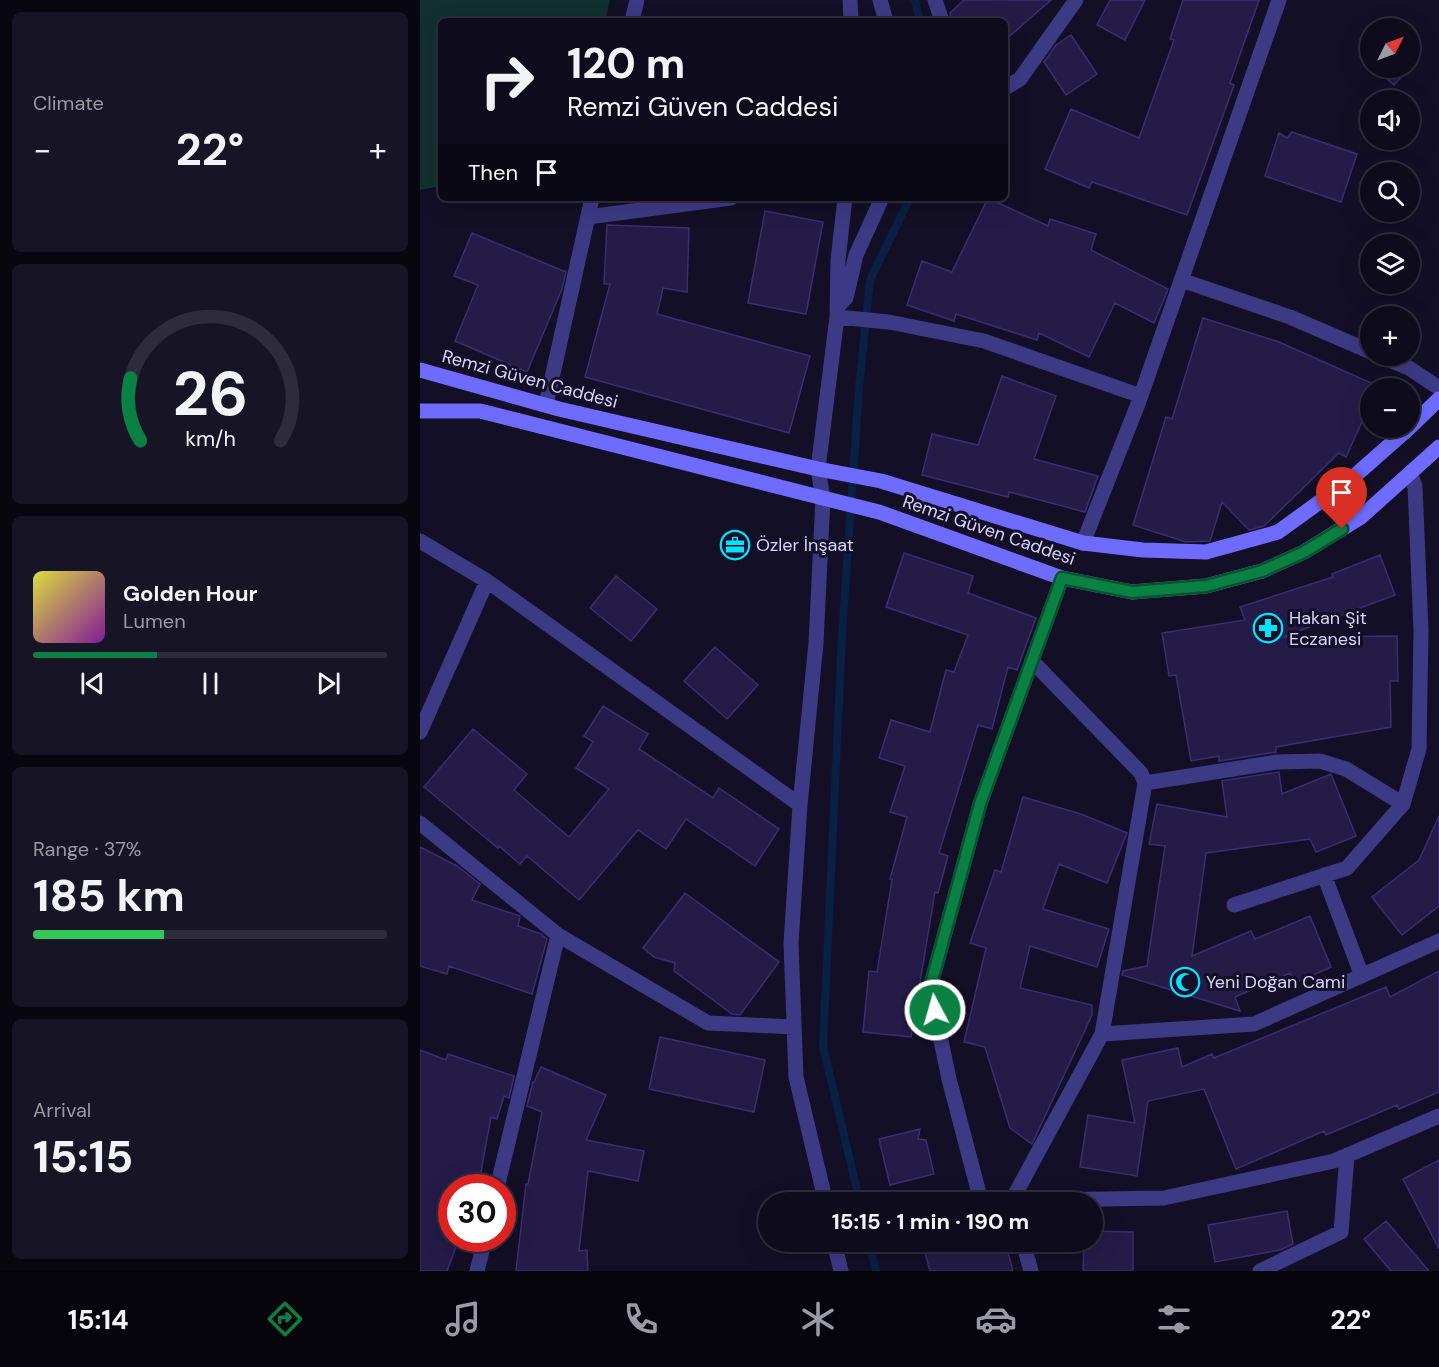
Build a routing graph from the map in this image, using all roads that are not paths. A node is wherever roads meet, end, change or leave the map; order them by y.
1 (637, 0) edge
2 (850, 0) edge
3 (879, 0) edge
4 (935, 0) edge
5 (1076, 0) edge
6 (1279, 0) edge
7 (633, 18) edge
8 (851, 18) edge
9 (885, 18) edge
10 (941, 18) edge
11 (1008, 86) edge
12 (591, 201) edge
13 (708, 201) edge
14 (845, 201) edge
15 (881, 201) edge
16 (588, 217) junction
17 (1181, 280) junction
18 (839, 314) junction
19 (1360, 347) edge
20 (1404, 366) edge
21 (420, 370) edge
22 (1439, 388) edge
23 (1141, 396) junction
24 (1439, 399) edge
25 (546, 405) junction
26 (420, 411) edge
27 (1420, 417) edge
28 (1397, 438) edge
29 (1439, 447) edge
30 (818, 469) junction
31 (1410, 473) junction
32 (823, 498) junction
33 (420, 541) edge
34 (1083, 543) junction
35 (1062, 578) junction
36 (487, 581) junction
37 (1032, 661) junction
38 (420, 732) edge
39 (1145, 783) junction
40 (1402, 804) junction
41 (800, 805) junction
42 (420, 823) edge
43 (1324, 875) junction
44 (1234, 905) dead end
45 (558, 935) junction
46 (1439, 941) edge
47 (1362, 975) junction
48 (794, 1027) junction
49 (1102, 1034) junction
50 (1439, 1116) edge
51 (1347, 1155) junction
52 (500, 1174) edge
53 (823, 1192) edge
54 (979, 1192) edge
55 (1017, 1192) edge
56 (1103, 1200) edge
57 (481, 1252) edge
58 (836, 1252) edge
59 (1026, 1252) edge
60 (477, 1271) edge
61 (841, 1271) edge
62 (1031, 1271) edge
63 (1260, 1271) edge

1 - 7 street
2 - 8 street
3 - 9 street
4 - 10 street
5 - 11 street
6 - 17 street
12 - 16 street
13 - 16 street
14 - 18 street
15 - 18 street
16 - 25 street
17 - 19 street
17 - 23 street
18 - 23 street
18 - 30 street
20 - 22 street
21 - 25 main road, Remzi Güven Caddesi
23 - 34 street
24 - 27 main road, Remzi Güven Caddesi
25 - 30 main road, Remzi Güven Caddesi
26 - 32 main road
28 - 34 main road, Remzi Güven Caddesi
29 - 31 main road, Remzi Güven Caddesi
30 - 32 street
30 - 34 main road, Remzi Güven Caddesi
31 - 35 main road, Remzi Güven Caddesi
31 - 40 street
32 - 35 main road, Remzi Güven Caddesi
32 - 41 street
33 - 36 street
35 - 37 street
36 - 38 street
36 - 41 street
37 - 39 street
37 - 54 street
39 - 40 street
39 - 49 street
40 - 43 street
41 - 48 street
42 - 45 street
43 - 44 street
43 - 47 street
45 - 48 street
45 - 52 street
46 - 47 street
47 - 49 street
48 - 53 street
49 - 55 street
50 - 51 street
51 - 56 street
51 - 63 street
57 - 60 street
58 - 61 street
59 - 62 street

